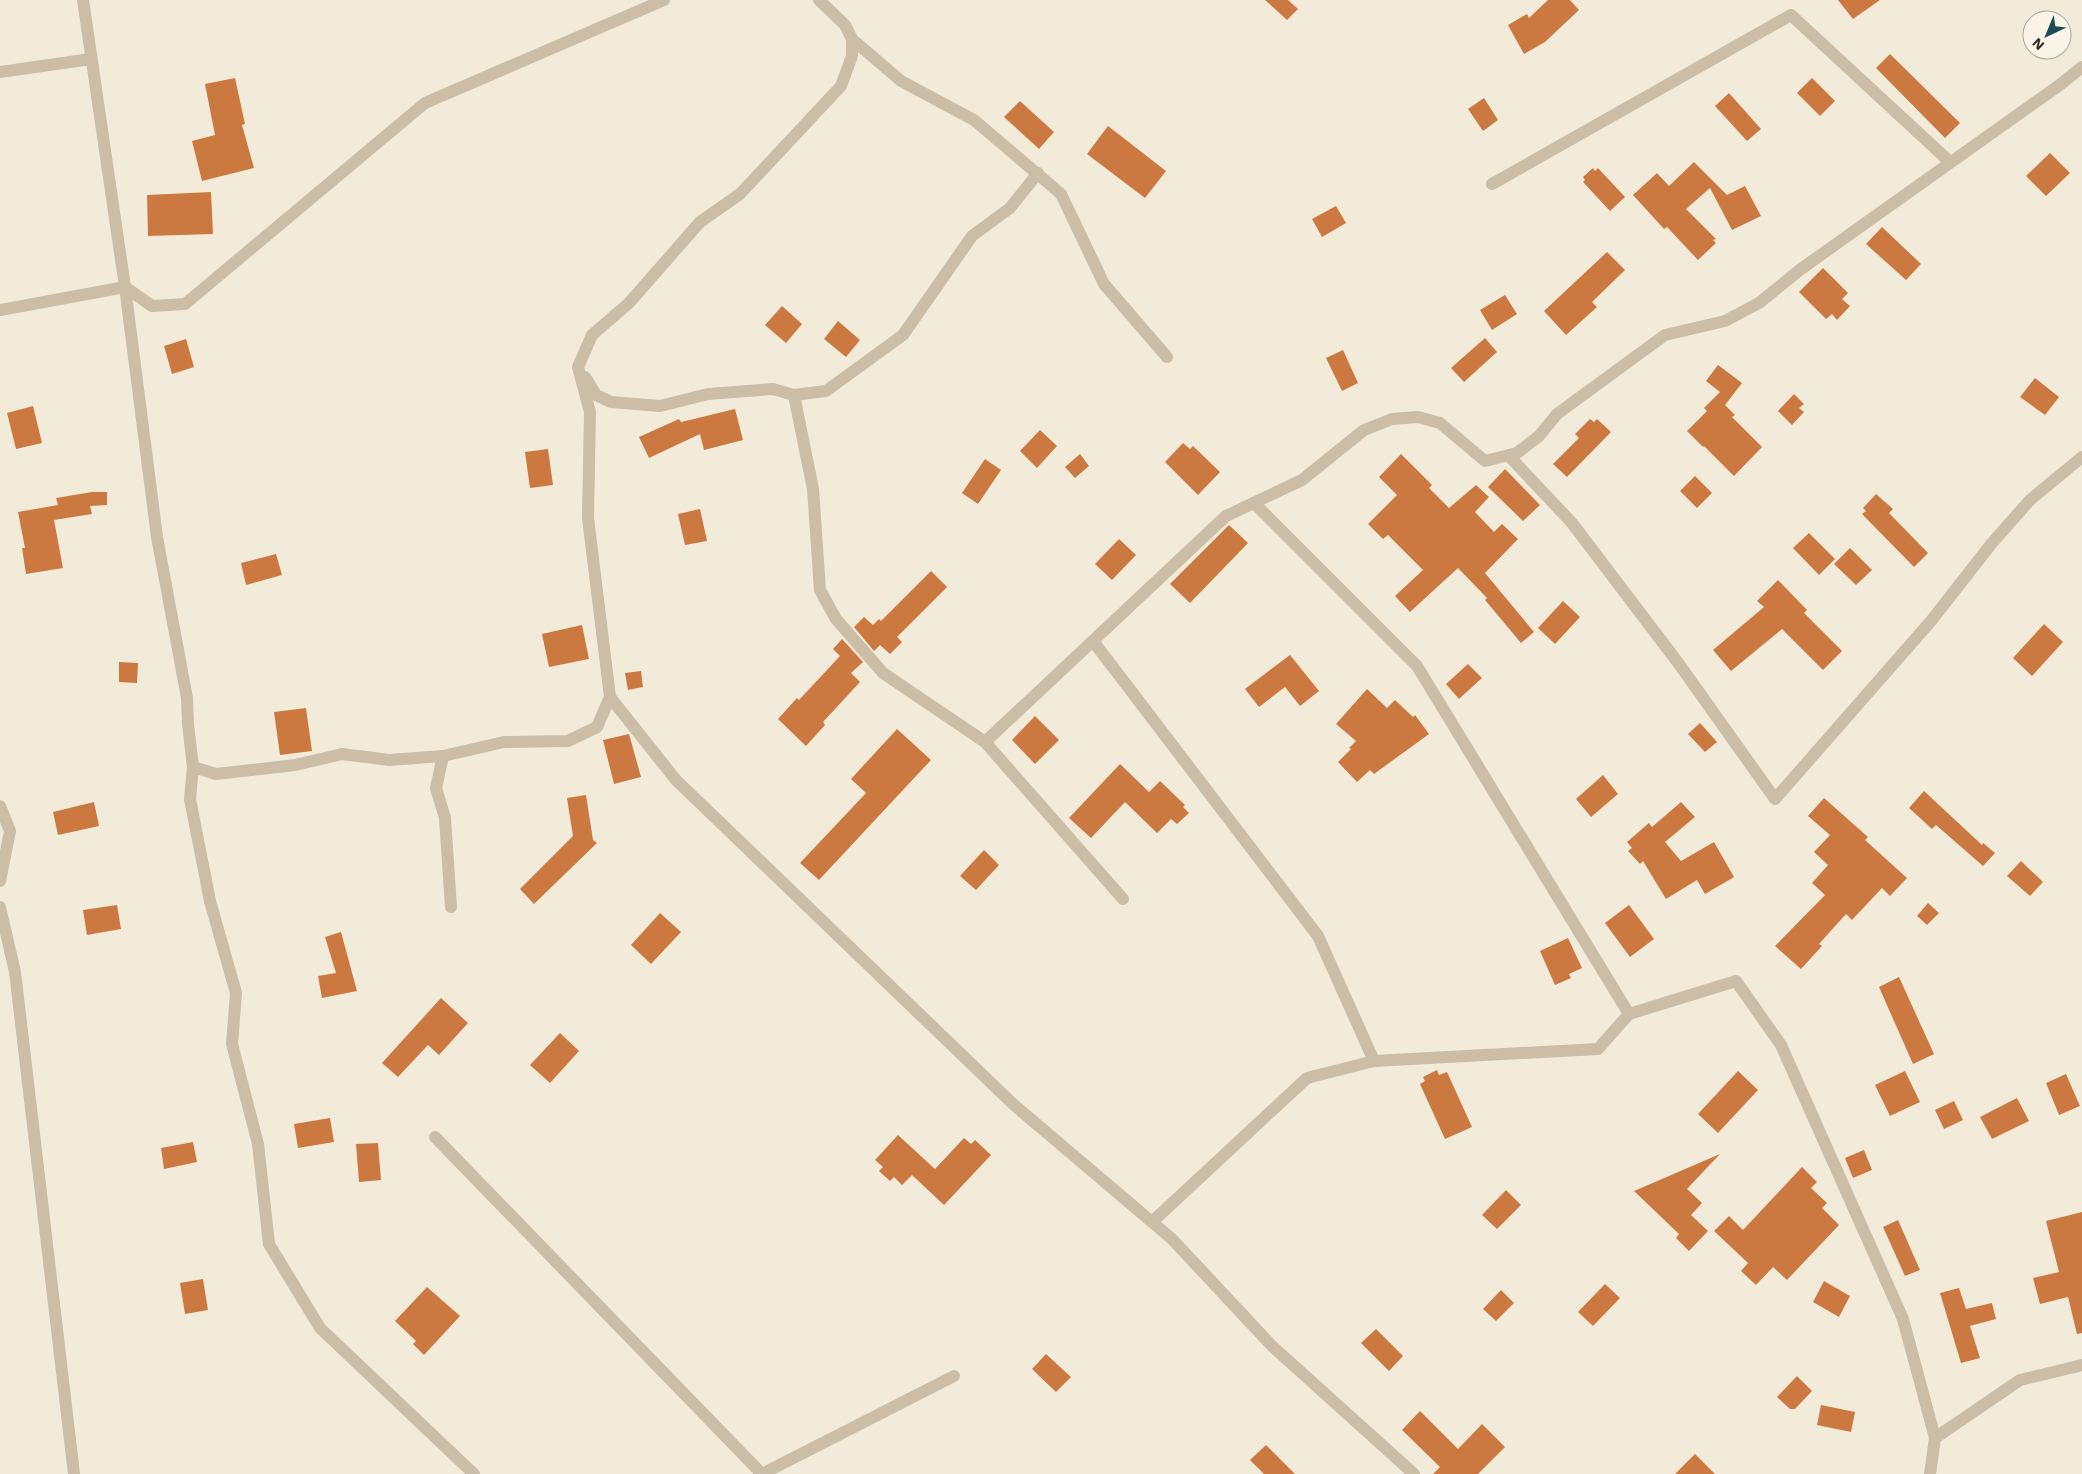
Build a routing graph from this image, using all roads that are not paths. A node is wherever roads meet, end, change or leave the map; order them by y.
1 (83, 0) edge
2 (664, 0) edge
3 (819, 0) edge
4 (852, 39) junction
5 (91, 58) junction
6 (2082, 67) edge
7 (0, 72) edge
8 (1950, 162) junction
9 (1038, 173) junction
10 (1492, 184) dead end
11 (124, 287) junction
12 (0, 310) edge
13 (1167, 357) dead end
14 (578, 366) junction
15 (794, 395) junction
16 (1509, 456) junction
17 (2082, 457) edge
18 (1254, 503) junction
19 (1093, 641) junction
20 (610, 697) junction
21 (985, 742) junction
22 (443, 756) junction
23 (194, 767) junction
24 (0, 806) edge
25 (0, 881) edge
26 (1124, 899) dead end
27 (0, 907) edge
28 (451, 907) dead end
29 (1629, 1014) junction
30 (1374, 1061) junction
31 (435, 1137) dead end
32 (1152, 1222) junction
33 (2082, 1365) edge
34 (954, 1376) dead end
35 (1935, 1438) junction
36 (74, 1474) edge
37 (474, 1474) edge
38 (762, 1474) edge
39 (1414, 1474) edge
40 (1930, 1474) edge

1 - 5 street
2 - 11 street
3 - 4 street
4 - 9 street
4 - 14 street
5 - 7 street
5 - 11 street
6 - 8 street
8 - 10 street
8 - 16 street
9 - 13 street
9 - 15 street
11 - 12 street
11 - 23 street
14 - 15 street
14 - 20 street
15 - 21 street
16 - 17 street
16 - 18 street
18 - 19 street
18 - 29 street
19 - 21 street
19 - 30 street
20 - 22 street
20 - 32 street
21 - 26 street
22 - 23 street
22 - 28 street
23 - 37 street
24 - 25 street
27 - 36 street
29 - 30 street
29 - 35 street
30 - 32 street
31 - 38 street
32 - 39 street
33 - 35 street
34 - 38 street
35 - 40 street

